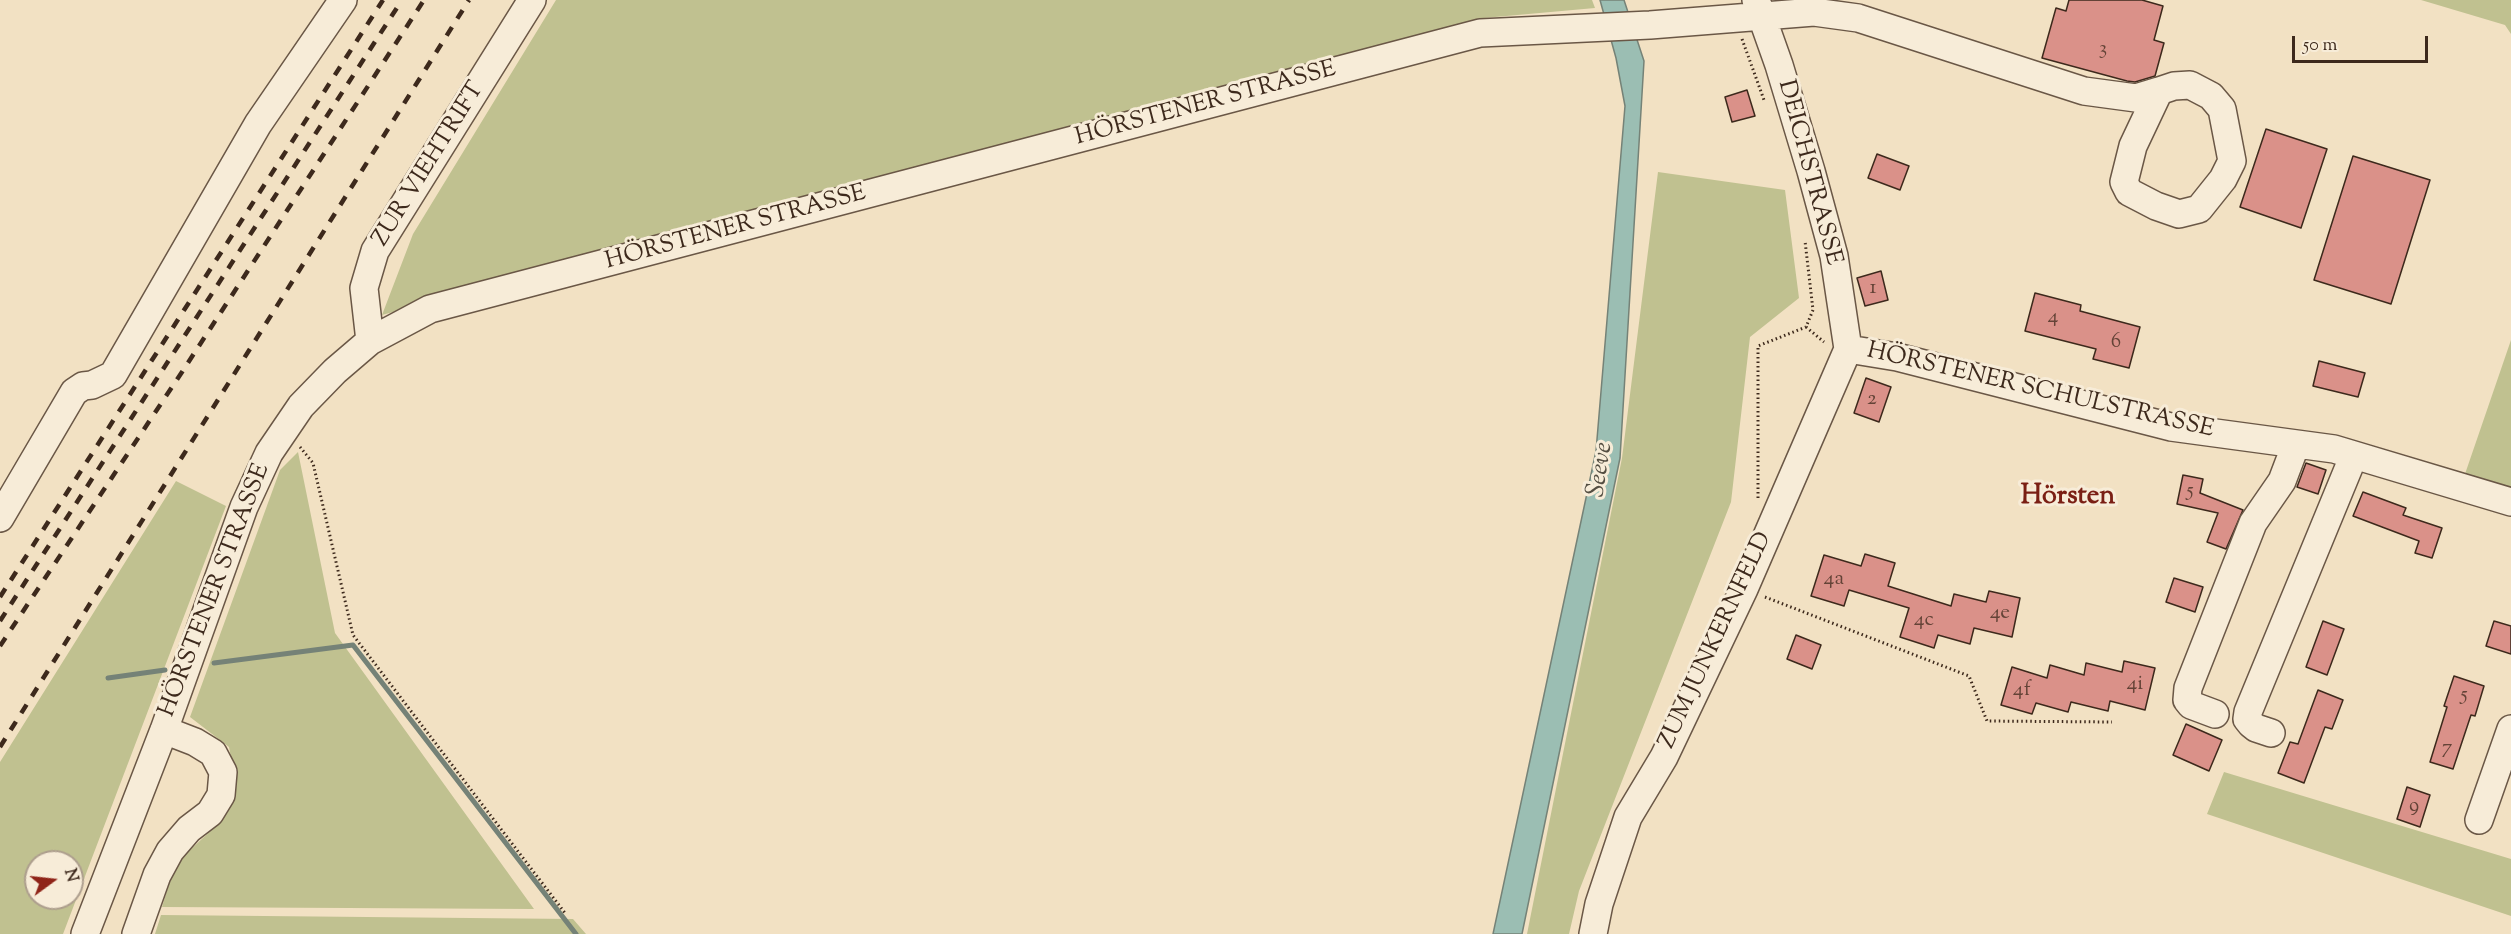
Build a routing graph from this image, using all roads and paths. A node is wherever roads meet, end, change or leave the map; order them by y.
1 (343, 0) edge
2 (532, 0) edge
3 (1759, 8) edge
4 (1741, 35) dead end
5 (2159, 91) junction
6 (1766, 106) dead end
7 (1805, 239) dead end
8 (370, 341) junction
9 (1848, 349) junction
10 (285, 430) junction
11 (2296, 444) junction
12 (2354, 455) junction
13 (2511, 502) edge
14 (1758, 504) dead end
15 (0, 518) edge
16 (1744, 589) junction
17 (2215, 714) dead end
18 (2112, 722) dead end
19 (2511, 729) edge
20 (164, 730) junction
21 (2271, 733) dead end
22 (2480, 820) dead end
23 (565, 913) dead end
24 (85, 934) edge
25 (136, 934) edge
26 (1593, 934) edge

1 - 15 street
2 - 8 street, ZUR VIEHTRIFT
3 - 5 street, HÖRSTENER STRASSE
3 - 8 street, HÖRSTENER STRASSE
3 - 9 street, DEICHSTRASSE
4 - 6 path
5 - 5 street
7 - 14 path
8 - 10 street, HÖRSTENER STRASSE
9 - 11 street, HÖRSTENER SCHULSTRASSE
9 - 16 street, ZUM JUNKERNFELD
10 - 20 street, HÖRSTENER STRASSE
10 - 23 path
11 - 12 street, HÖRSTENER SCHULSTRASSE
11 - 17 street
12 - 13 street, HÖRSTENER SCHULSTRASSE
12 - 21 street
16 - 18 path
16 - 26 street, ZUM JUNKERNFELD
19 - 22 street
20 - 24 street, HÖRSTENER STRASSE
20 - 25 street

